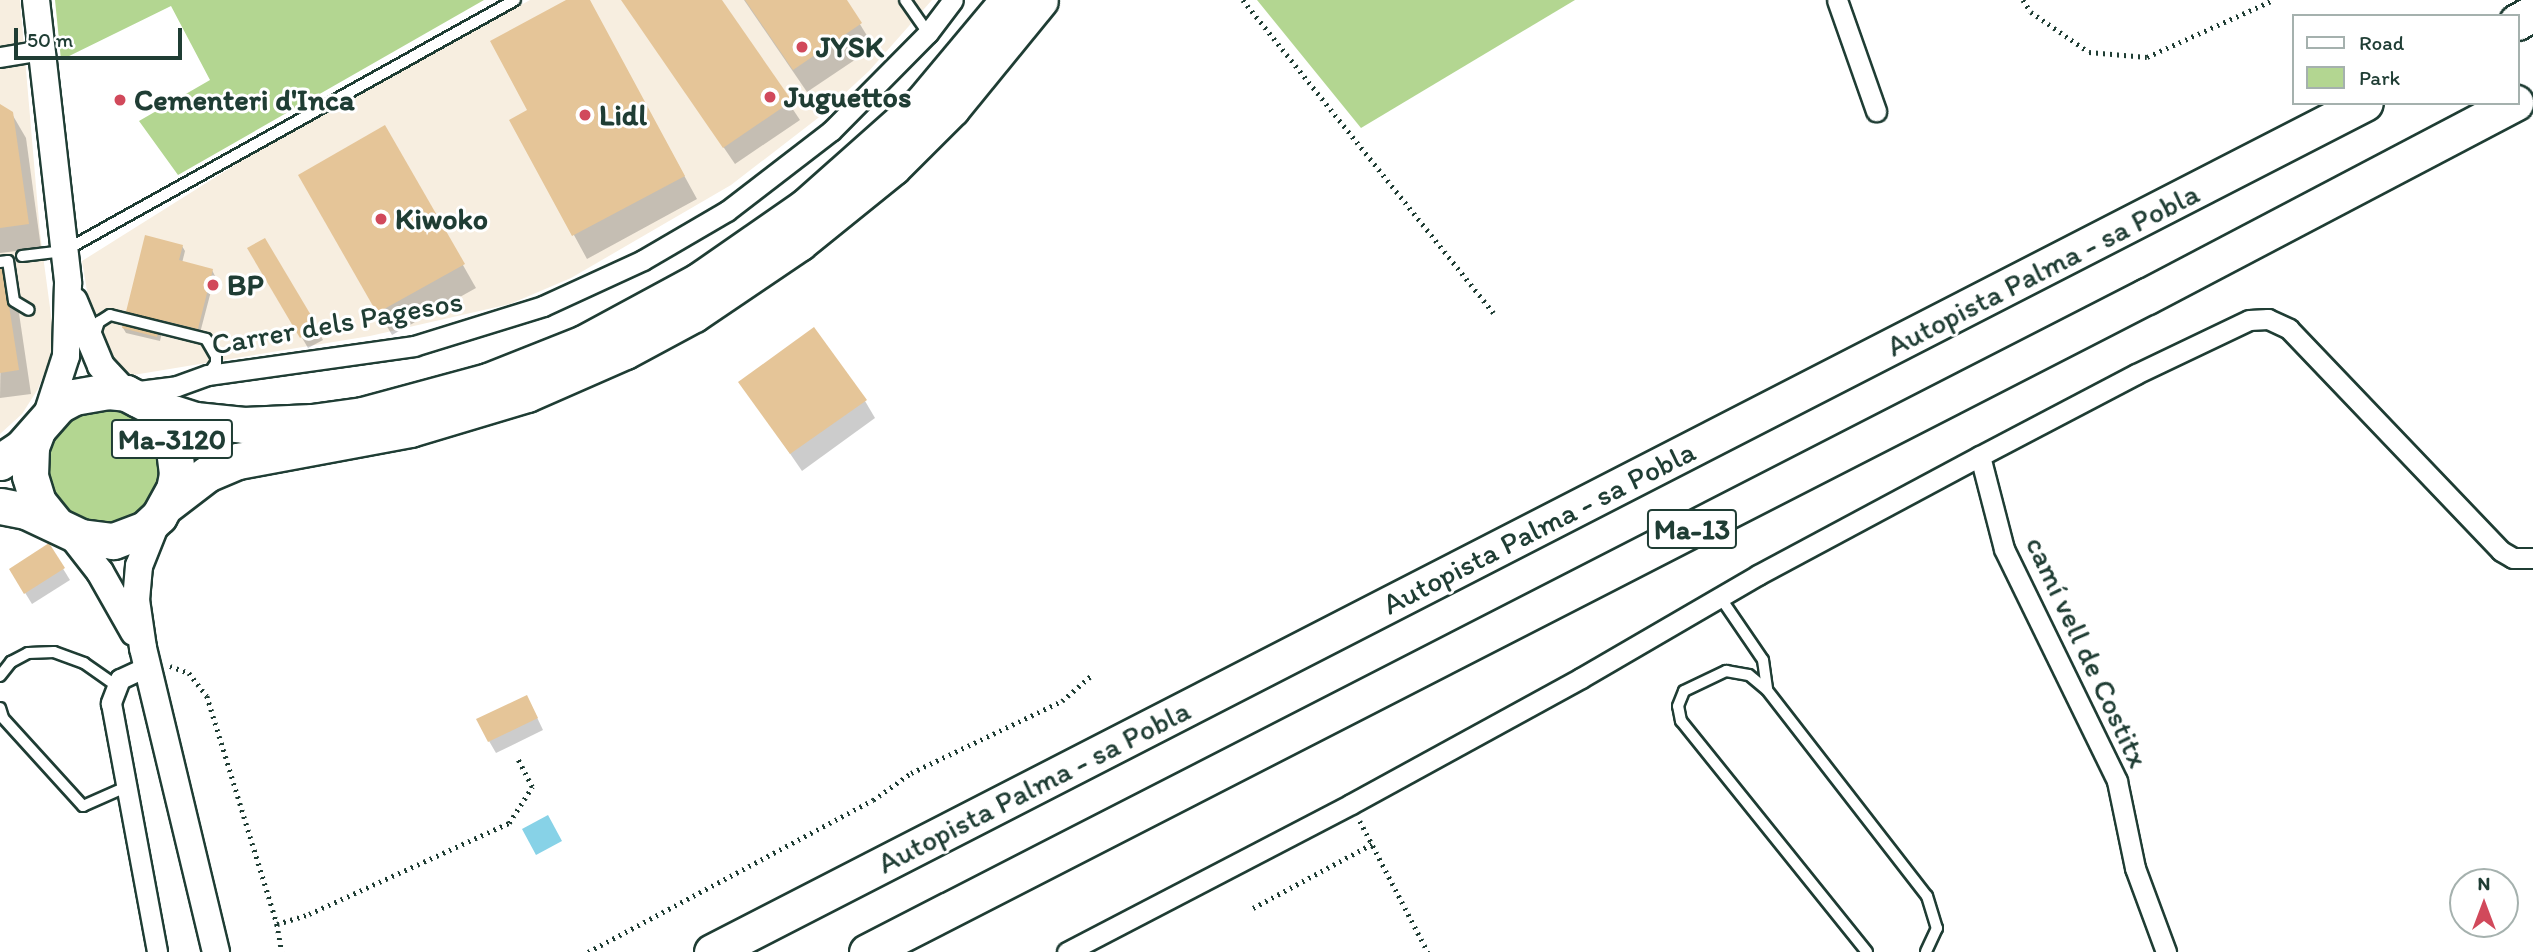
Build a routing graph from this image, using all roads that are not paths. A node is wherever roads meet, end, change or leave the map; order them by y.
1 (36, 0) edge
2 (515, 0) edge
3 (905, 0) edge
4 (953, 0) edge
5 (1008, 0) edge
6 (1040, 0) edge
7 (1837, 0) edge
8 (928, 33) junction
9 (42, 50) junction
10 (0, 57) edge
11 (2361, 105) edge
12 (2512, 105) edge
13 (1876, 111) dead end
14 (65, 251) junction
15 (22, 256) dead end
16 (0, 262) edge
17 (68, 283) junction
18 (29, 310) dead end
19 (94, 352) junction
20 (208, 375) junction
21 (138, 400) junction
22 (41, 425) junction
23 (1980, 456) junction
24 (0, 461) edge
25 (0, 506) edge
26 (163, 510) junction
27 (62, 527) junction
28 (2533, 558) edge
29 (1720, 597) junction
30 (145, 657) junction
31 (0, 676) edge
32 (116, 685) junction
33 (1767, 690) junction
34 (0, 708) edge
35 (126, 787) junction
36 (157, 952) edge
37 (216, 952) edge
38 (712, 952) edge
39 (867, 952) edge
40 (1067, 952) edge
41 (1867, 952) edge
42 (1926, 952) edge
43 (2166, 952) edge

1 - 9 main road
2 - 14 lane
3 - 8 lane
4 - 8 street, Carrer dels Pagesos
5 - 21 highway
6 - 26 highway
7 - 13 street
8 - 20 street, Carrer dels Pagesos
9 - 10 street
9 - 14 main road
11 - 38 highway, Autopista Palma - sa Pobla / Ma-13
12 - 39 highway, Ma-13
14 - 15 lane
14 - 17 main road
16 - 18 lane
17 - 19 main road
17 - 22 main road
19 - 20 lane
19 - 21 main road
20 - 21 street, Carrer dels Pagesos
21 - 22 highway, Ma-3120
21 - 26 highway, Ma-3120
22 - 24 highway
22 - 27 highway, Ma-3120
23 - 28 street
23 - 29 street
23 - 43 street, camí vell de Costitx
25 - 27 highway
26 - 27 highway
26 - 30 main road, Ma-3120
27 - 30 main road, Ma-3120
29 - 33 lane
29 - 40 street
30 - 32 street
30 - 37 main road, Ma-3120
31 - 32 lane
32 - 35 street
33 - 41 lane
33 - 42 lane
34 - 35 lane
35 - 36 street

